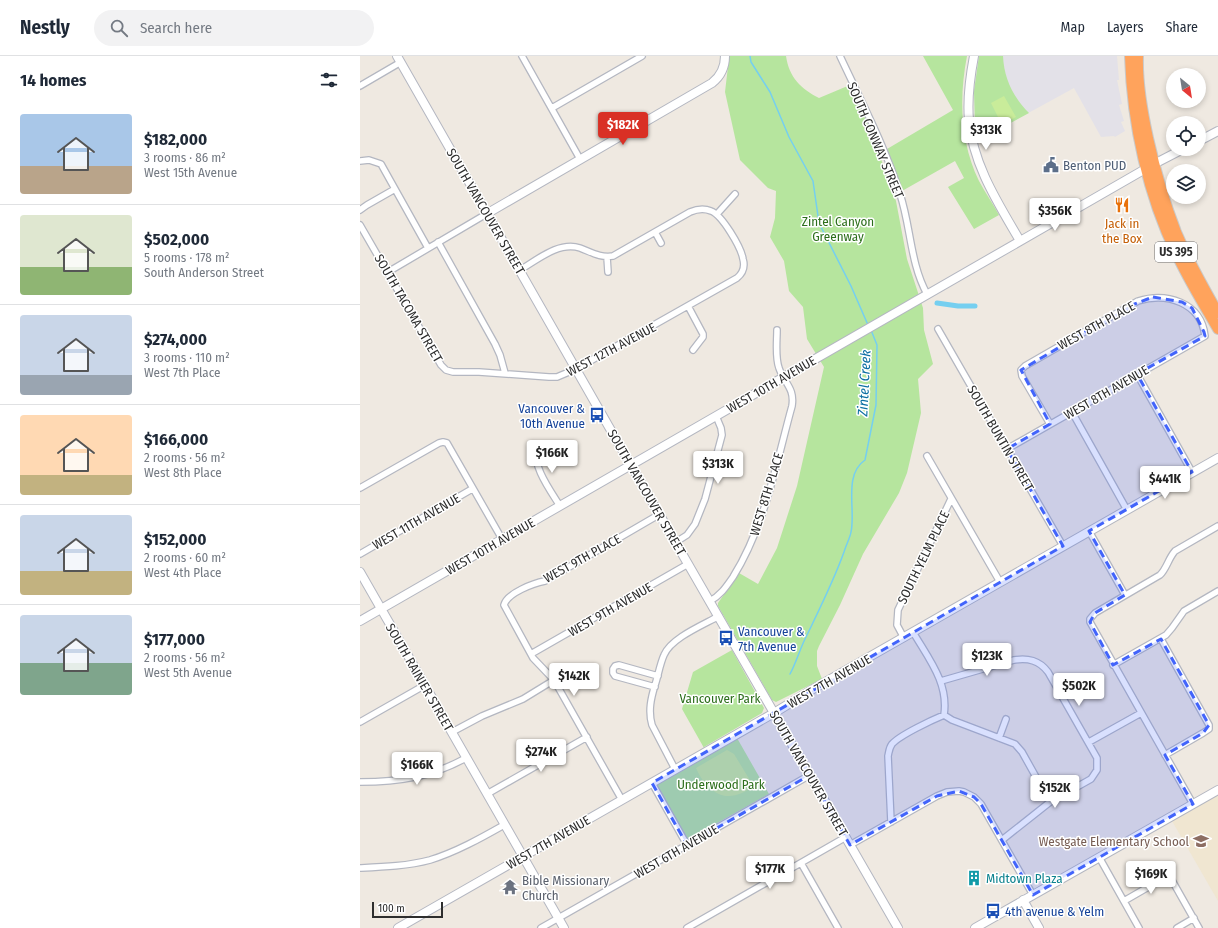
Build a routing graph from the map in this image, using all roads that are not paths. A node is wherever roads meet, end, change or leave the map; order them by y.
1 (642, 56) edge
2 (725, 56) edge
3 (840, 56) edge
4 (974, 56) edge
5 (1130, 56) edge
6 (1138, 56) edge
7 (524, 57) edge
8 (399, 59) edge
9 (360, 86) edge
10 (552, 108) junction
11 (1218, 131) edge
12 (1206, 137) edge
13 (1169, 156) edge
14 (580, 159) junction
15 (360, 161) edge
16 (1150, 166) junction
17 (395, 189) junction
18 (735, 194) dead end
19 (360, 210) edge
20 (488, 213) junction
21 (717, 214) junction
22 (360, 225) edge
23 (654, 232) junction
24 (1020, 241) junction
25 (438, 242) junction
26 (661, 243) dead end
27 (428, 248) junction
28 (607, 257) junction
29 (520, 270) junction
30 (388, 272) junction
31 (608, 272) dead end
32 (927, 294) junction
33 (688, 306) junction
34 (1218, 313) edge
35 (938, 329) dead end
36 (1218, 329) edge
37 (777, 330) dead end
38 (1205, 336) joint
39 (693, 350) dead end
40 (446, 370) joint
41 (576, 370) junction
42 (505, 373) junction
43 (1137, 374) junction
44 (784, 377) junction
45 (1072, 412) junction
46 (716, 416) junction
47 (1050, 424) junction
48 (535, 444) dead end
49 (1007, 449) junction
50 (927, 456) dead end
51 (1218, 458) edge
52 (631, 465) junction
53 (1192, 472) junction
54 (360, 488) edge
55 (472, 489) junction
56 (951, 499) junction
57 (560, 506) junction
58 (1127, 510) junction
59 (660, 514) junction
60 (1218, 526) edge
61 (1088, 531) junction
62 (502, 539) junction
63 (676, 542) junction
64 (1063, 546) junction
65 (360, 554) edge
66 (688, 564) junction
67 (360, 572) edge
68 (1000, 582) junction
69 (1218, 591) edge
70 (1125, 595) junction
71 (710, 602) junction
72 (381, 609) junction
73 (719, 616) junction
74 (360, 621) edge
75 (913, 632) junction
76 (904, 638) junction
77 (1161, 638) junction
78 (531, 654) junction
79 (1113, 665) junction
80 (658, 676) junction
81 (554, 680) junction
82 (941, 681) junction
83 (425, 685) junction
84 (655, 687) junction
85 (774, 713) junction
86 (1141, 713) junction
87 (944, 715) junction
88 (1006, 719) dead end
89 (360, 722) edge
90 (452, 732) junction
91 (587, 737) junction
92 (999, 738) junction
93 (1089, 742) junction
94 (1165, 755) junction
95 (466, 758) junction
96 (675, 769) junction
97 (810, 775) junction
98 (360, 782) edge
99 (652, 783) junction
100 (1218, 790) edge
101 (487, 794) junction
102 (622, 800) junction
103 (1050, 802) junction
104 (1193, 804) junction
105 (891, 822) junction
106 (504, 825) junction
107 (1002, 840) junction
108 (848, 841) junction
109 (688, 844) junction
110 (523, 857) junction
111 (1099, 857) junction
112 (800, 863) junction
113 (360, 868) edge
114 (1033, 895) junction
115 (1023, 900) junction
116 (1124, 901) junction
117 (558, 918) junction
118 (1194, 918) junction
119 (398, 928) edge
120 (542, 928) edge
121 (564, 928) edge
122 (686, 928) edge
123 (838, 928) edge
124 (898, 928) edge
125 (975, 928) edge
126 (1039, 928) edge
127 (1139, 928) edge
128 (1177, 928) edge
129 (1200, 928) edge

1 - 10 street
2 - 14 street
3 - 32 street, SOUTH CONWAY STREET
4 - 24 street
5 - 16 highway, US 395
6 - 16 highway, US 395
7 - 10 street
8 - 9 street
8 - 20 street, SOUTH VANCOUVER STREET
10 - 14 street
11 - 12 street
13 - 16 street, WEST 10TH AVENUE
14 - 20 street
15 - 17 street
16 - 24 street, WEST 10TH AVENUE
16 - 34 highway, US 395
16 - 36 highway, US 395
17 - 19 street
17 - 27 street
18 - 21 street
20 - 25 street
20 - 29 street, SOUTH VANCOUVER STREET
21 - 23 street
21 - 33 street, WEST 12TH AVENUE
22 - 30 street, SOUTH TACOMA STREET
23 - 26 street
23 - 28 street
24 - 32 street, WEST 10TH AVENUE
25 - 27 street
25 - 42 street
27 - 30 street
28 - 29 street
28 - 31 street
29 - 41 street, SOUTH VANCOUVER STREET
30 - 40 street, SOUTH TACOMA STREET
32 - 44 street, WEST 10TH AVENUE
33 - 39 street
33 - 41 street, WEST 12TH AVENUE
35 - 49 street, SOUTH BUNTIN STREET
37 - 44 street, WEST 8TH PLACE
38 - 43 street, WEST 8TH AVENUE
38 - 47 street, WEST 8TH PLACE
40 - 42 street, WEST 12TH AVENUE
41 - 42 street, WEST 12TH AVENUE
41 - 52 street, SOUTH VANCOUVER STREET
43 - 45 street, WEST 8TH AVENUE
43 - 53 street
44 - 46 street, WEST 10TH AVENUE
44 - 71 street, WEST 8TH PLACE
45 - 47 street, WEST 8TH AVENUE
45 - 58 street
46 - 52 street, WEST 10TH AVENUE
46 - 63 street
47 - 49 street, WEST 8TH AVENUE
48 - 57 street
49 - 64 street, SOUTH BUNTIN STREET
50 - 56 street
51 - 53 street, WEST 7TH AVENUE
52 - 57 street, WEST 10TH AVENUE
52 - 59 street, SOUTH VANCOUVER STREET
53 - 58 street, WEST 7TH AVENUE
54 - 55 street
55 - 62 street
55 - 65 street, WEST 11TH AVENUE
56 - 68 street
56 - 76 street, SOUTH YELM PLACE
57 - 62 street, WEST 10TH AVENUE
58 - 61 street, WEST 7TH AVENUE
59 - 63 street, SOUTH VANCOUVER STREET
59 - 78 street, WEST 9TH PLACE
60 - 70 street
61 - 64 street, WEST 7TH AVENUE
61 - 70 street
62 - 72 street, WEST 10TH AVENUE
63 - 66 street, SOUTH VANCOUVER STREET
64 - 68 street, WEST 7TH AVENUE
66 - 71 street, SOUTH VANCOUVER STREET
66 - 78 street, WEST 9TH AVENUE
67 - 72 street, SOUTH RAINIER STREET
68 - 75 street, WEST 7TH AVENUE
69 - 77 street
70 - 79 street
71 - 73 street, SOUTH VANCOUVER STREET
72 - 74 street, WEST 10TH AVENUE
72 - 83 street, SOUTH RAINIER STREET
73 - 80 street
73 - 85 street, SOUTH VANCOUVER STREET
75 - 76 street, WEST 7TH AVENUE
75 - 82 street
76 - 85 street, WEST 7TH AVENUE
77 - 79 street
77 - 94 street
78 - 81 street
79 - 86 street
80 - 84 street
80 - 84 street
81 - 90 street
81 - 91 street
82 - 87 street
82 - 93 street
83 - 89 street
83 - 90 street, SOUTH RAINIER STREET
84 - 96 street
85 - 96 street, WEST 7TH AVENUE
85 - 97 street, SOUTH VANCOUVER STREET
86 - 93 street
86 - 94 street
87 - 92 street
87 - 105 street
88 - 92 street
90 - 95 street, SOUTH RAINIER STREET
91 - 101 street
91 - 102 street
92 - 103 street
93 - 103 street
94 - 104 street
95 - 98 street
95 - 101 street, SOUTH RAINIER STREET
96 - 99 street, WEST 7TH AVENUE
97 - 108 street, SOUTH VANCOUVER STREET
97 - 109 street, WEST 6TH AVENUE
99 - 102 street, WEST 7TH AVENUE
99 - 109 street
100 - 104 street
101 - 106 street, SOUTH RAINIER STREET
102 - 110 street, WEST 7TH AVENUE
103 - 107 street
104 - 111 street
105 - 107 street
105 - 108 street
106 - 110 street, SOUTH RAINIER STREET
106 - 113 street
107 - 114 street
108 - 112 street
108 - 124 street, SOUTH VANCOUVER STREET
109 - 117 street, WEST 6TH AVENUE
110 - 117 street, SOUTH RAINIER STREET
110 - 119 street, WEST 7TH AVENUE
111 - 114 street
111 - 116 street
112 - 122 street
112 - 123 street
114 - 115 street
115 - 125 street
115 - 126 street
116 - 118 street
116 - 127 street
117 - 120 street, WEST 6TH AVENUE
117 - 121 street, SOUTH RAINIER STREET
118 - 128 street
118 - 129 street

